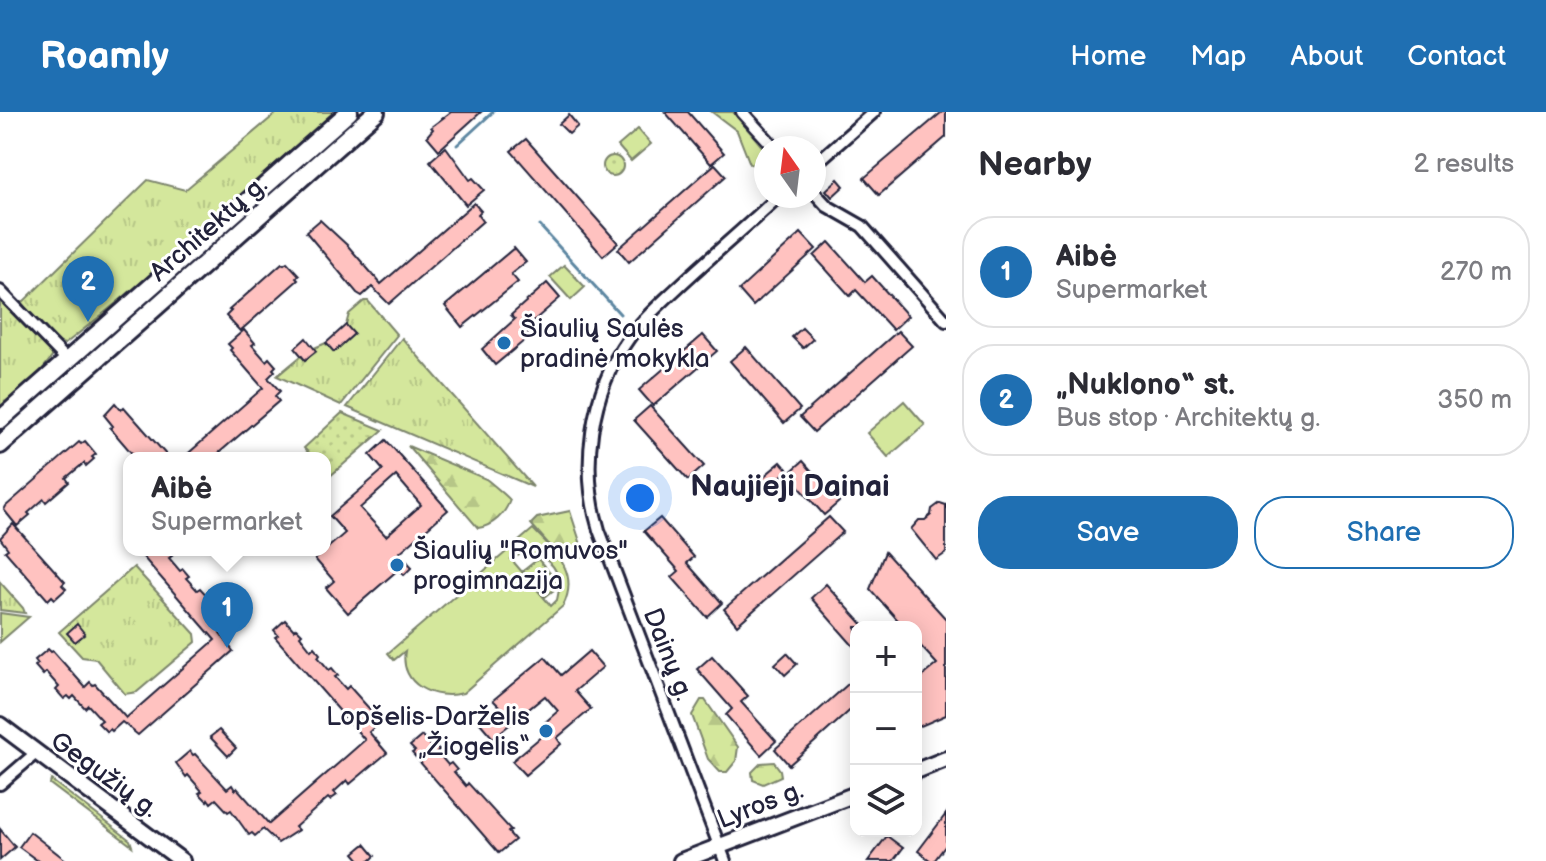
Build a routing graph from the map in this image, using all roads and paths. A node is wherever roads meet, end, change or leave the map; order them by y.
1 (349, 112) edge
2 (376, 112) edge
3 (742, 112) edge
4 (874, 112) edge
5 (764, 136) edge
6 (826, 154) edge
7 (826, 205) edge
8 (766, 208) edge
9 (209, 236) junction
10 (221, 249) junction
11 (0, 291) edge
12 (946, 321) edge
13 (67, 360) junction
14 (0, 420) edge
15 (0, 445) edge
16 (0, 725) edge
17 (36, 753) junction
18 (946, 759) edge
19 (922, 769) edge
20 (0, 784) edge
21 (850, 796) edge
22 (718, 846) junction
23 (182, 861) edge
24 (681, 861) edge
25 (725, 861) edge

1 - 9 main road, Architektų g.
2 - 10 main road, Architektų g.
3 - 5 street
4 - 6 street
7 - 12 street
8 - 22 street, Dainų g.
9 - 10 main road
9 - 13 main road, Architektų g.
10 - 15 main road, Architektų g.
11 - 13 street
13 - 14 main road, Architektų g.
16 - 17 main road, Gegužių g.
17 - 20 street
17 - 23 main road, Gegužių g.
18 - 19 main road
21 - 22 main road, Lyros g.
22 - 24 main road, Lyros g.
22 - 25 street, Dainų g.

